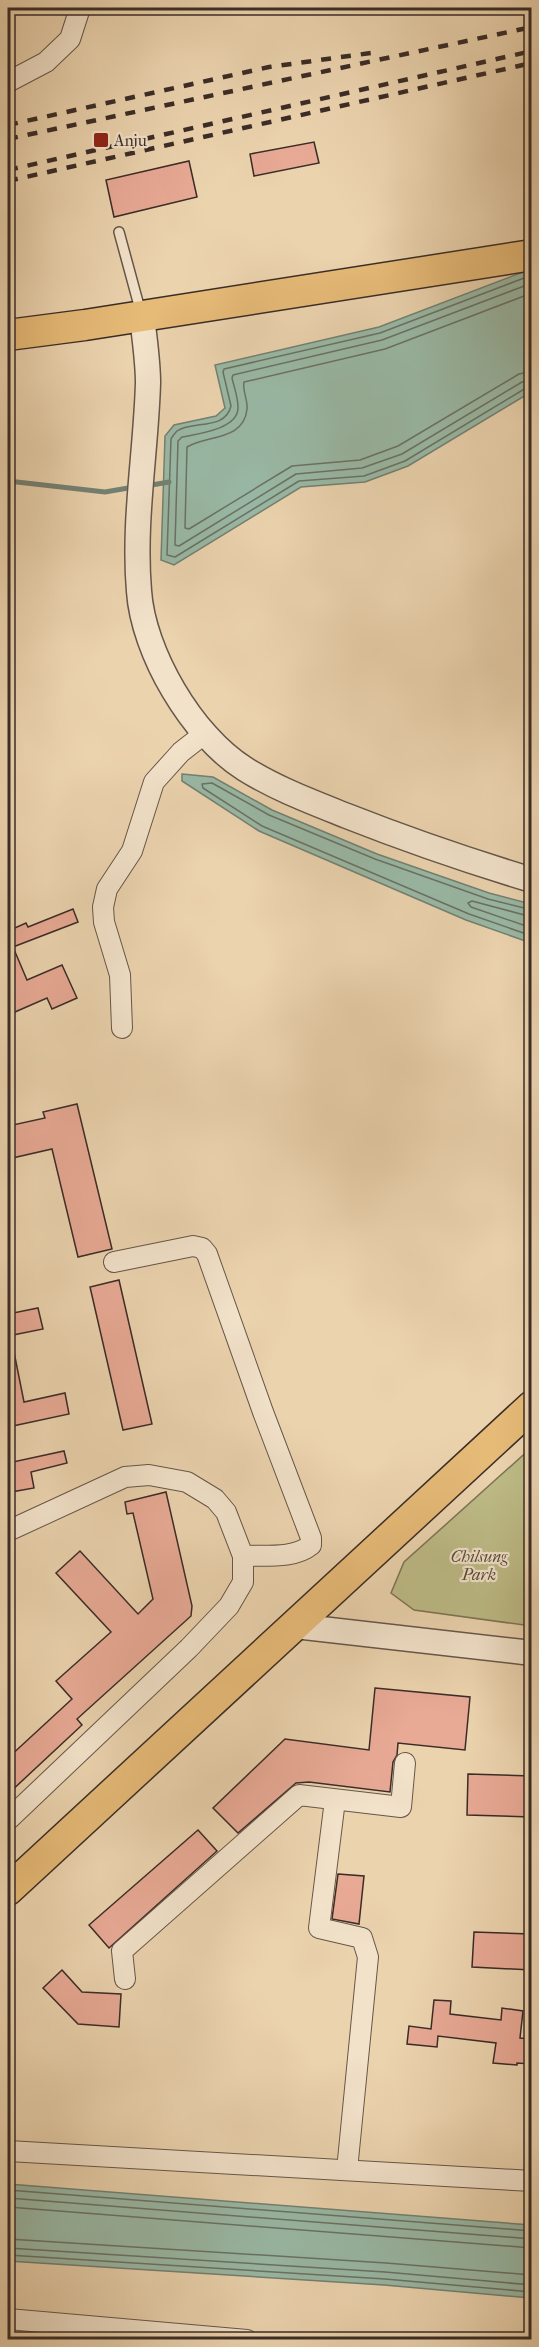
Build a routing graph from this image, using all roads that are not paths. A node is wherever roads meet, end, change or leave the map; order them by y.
1 (80, 8) edge
2 (8, 82) edge
3 (119, 232) dead end
4 (531, 255) edge
5 (142, 315) junction
6 (8, 335) edge
7 (204, 734) junction
8 (531, 880) edge
9 (122, 1028) dead end
10 (114, 1262) dead end
11 (531, 1406) edge
12 (8, 1531) edge
13 (243, 1556) junction
14 (295, 1626) junction
15 (531, 1653) edge
16 (405, 1763) dead end
17 (335, 1800) junction
18 (8, 1820) edge
19 (8, 1890) edge
20 (125, 1979) dead end
21 (8, 2151) edge
22 (347, 2170) junction
23 (531, 2181) edge
24 (8, 2319) edge
25 (247, 2340) edge

1 - 2 street
3 - 5 lane
4 - 5 main road
5 - 6 main road
5 - 7 street
7 - 8 street
7 - 9 street
10 - 13 street
11 - 14 main road
12 - 13 street
13 - 18 street
14 - 15 street
14 - 19 main road
16 - 17 street
17 - 20 street
17 - 22 street
21 - 22 street
22 - 23 street
24 - 25 street

